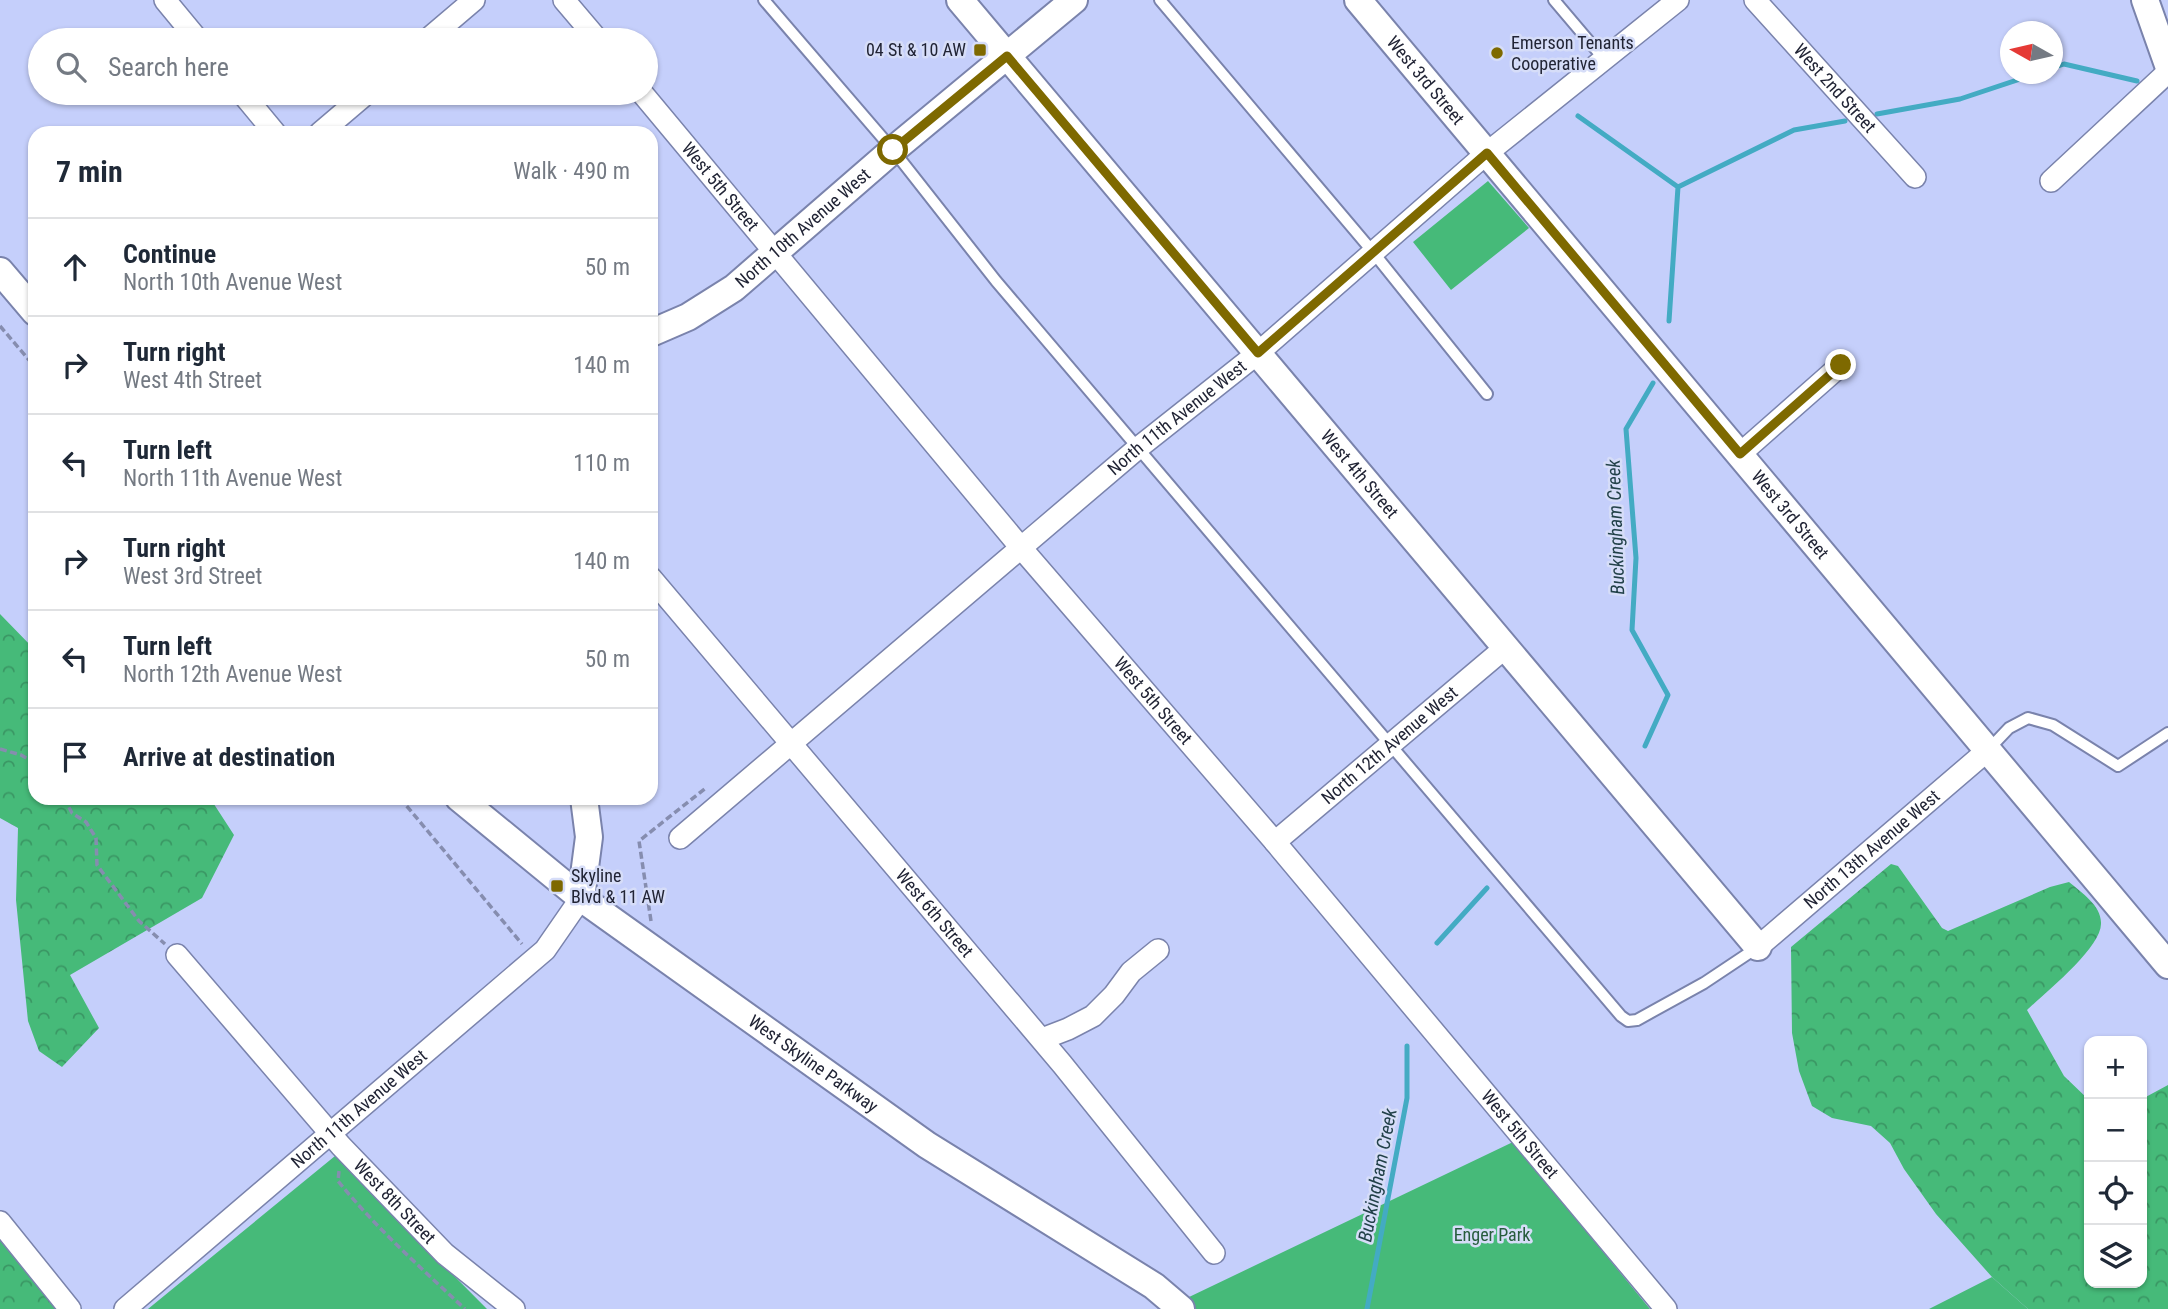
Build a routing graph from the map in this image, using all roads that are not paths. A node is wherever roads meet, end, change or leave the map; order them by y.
1 (165, 0) edge
2 (474, 0) edge
3 (564, 0) edge
4 (764, 0) edge
5 (960, 0) edge
6 (1074, 0) edge
7 (1160, 0) edge
8 (1358, 0) edge
9 (1554, 0) edge
10 (1678, 0) edge
11 (1755, 0) edge
12 (2145, 0) edge
13 (188, 28) edge
14 (441, 28) edge
15 (588, 28) edge
16 (1007, 56) junction
17 (1604, 59) junction
18 (2168, 65) edge
19 (2168, 72) edge
20 (252, 105) edge
21 (353, 105) edge
22 (652, 105) edge
23 (269, 126) edge
24 (328, 126) edge
25 (893, 150) junction
26 (1487, 153) junction
27 (1915, 177) dead end
28 (2051, 181) dead end
29 (1373, 252) junction
30 (775, 253) junction
31 (0, 271) edge
32 (28, 304) edge
33 (658, 330) edge
34 (1258, 353) junction
35 (1841, 365) dead end
36 (1487, 394) dead end
37 (1138, 449) junction
38 (1740, 454) junction
39 (1022, 549) junction
40 (658, 586) edge
41 (1506, 647) junction
42 (2168, 733) edge
43 (791, 742) junction
44 (1391, 745) junction
45 (1988, 750) junction
46 (467, 805) edge
47 (585, 805) edge
48 (680, 838) dead end
49 (1275, 842) junction
50 (581, 898) junction
51 (1758, 947) junction
52 (1158, 950) dead end
53 (177, 955) road end
54 (2168, 965) edge
55 (1041, 1039) junction
56 (335, 1140) junction
57 (0, 1222) edge
58 (1214, 1253) dead end
59 (70, 1309) edge
60 (125, 1309) edge
61 (514, 1309) edge
62 (1181, 1309) edge
63 (1666, 1309) edge

1 - 13 street
2 - 14 street
3 - 15 street
4 - 25 lane
5 - 16 street, West 4th Street
6 - 16 street, North 10th Avenue West
7 - 29 lane
8 - 26 street, West 3rd Street
9 - 17 lane
10 - 17 street, North 11th Avenue West
11 - 27 street, West 2nd Street
12 - 18 street
16 - 25 street, North 10th Avenue West
16 - 34 street, West 4th Street
17 - 26 street, North 11th Avenue West
19 - 28 street
20 - 23 street
21 - 24 street
22 - 30 street, West 5th Street
25 - 30 street, North 10th Avenue West
25 - 37 lane
26 - 29 street, North 11th Avenue West
26 - 38 street, West 3rd Street
29 - 34 street, North 11th Avenue West
29 - 36 lane
30 - 33 street, North 10th Avenue West
30 - 39 street, West 5th Street
31 - 32 street
34 - 37 street, North 11th Avenue West
34 - 41 street, West 4th Street
35 - 38 street
37 - 39 street, North 11th Avenue West
37 - 44 lane
38 - 45 street, West 3rd Street
39 - 43 street, North 11th Avenue West
39 - 49 street, West 5th Street
40 - 43 street, West 6th Street
41 - 44 street, North 12th Avenue West
41 - 51 street, West 4th Street
42 - 45 lane
43 - 48 street, North 11th Avenue West
43 - 55 street, West 6th Street
44 - 49 street, North 12th Avenue West
44 - 51 lane
45 - 51 street, North 13th Avenue West
45 - 54 street, West 3rd Street
46 - 50 street, West Skyline Parkway
47 - 50 street
49 - 63 street, West 5th Street
50 - 56 street, North 11th Avenue West
50 - 62 street, West Skyline Parkway
52 - 55 street
53 - 56 street, West 8th Street
55 - 58 street, West 6th Street
56 - 60 street, North 11th Avenue West
56 - 61 street, West 8th Street
57 - 59 street

